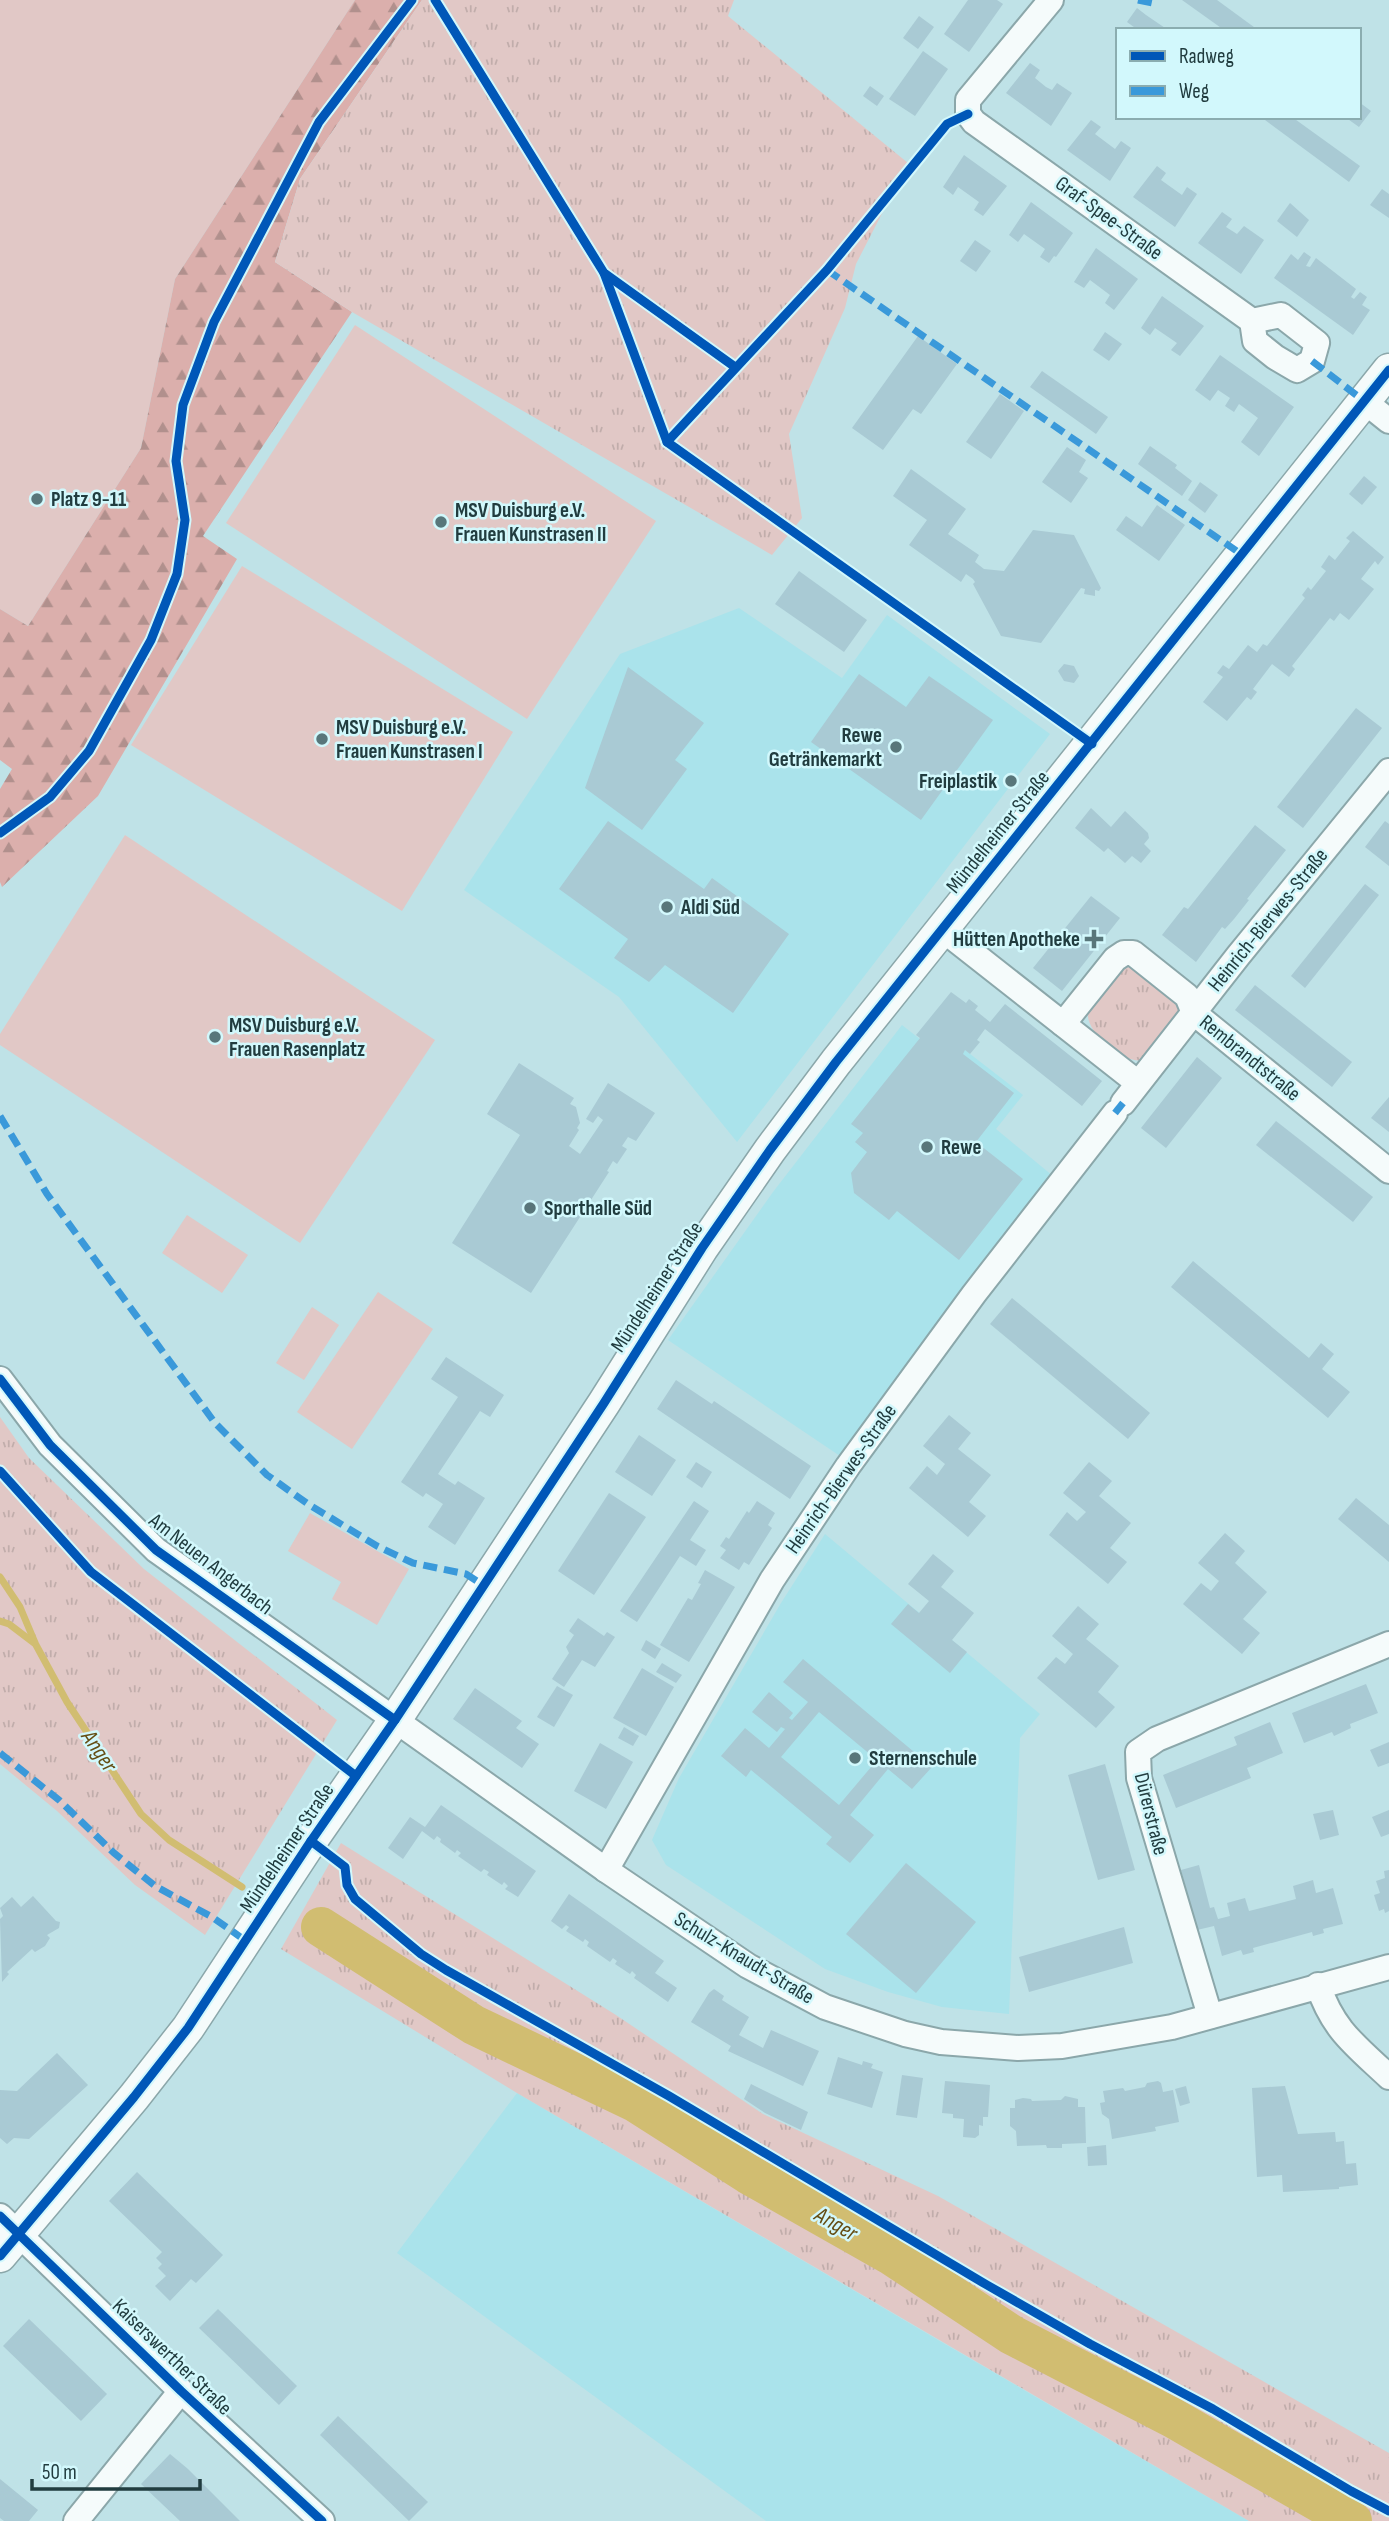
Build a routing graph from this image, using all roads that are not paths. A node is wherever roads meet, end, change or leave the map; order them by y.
1 (1051, 0) edge
2 (1252, 321) dead end
3 (1389, 370) edge
4 (1364, 401) junction
5 (1389, 421) edge
6 (1387, 779) edge
7 (942, 929) junction
8 (1194, 1013) junction
9 (1063, 1024) junction
10 (1138, 1083) junction
11 (1389, 1171) edge
12 (0, 1379) edge
13 (1389, 1644) edge
14 (395, 1720) junction
15 (606, 1870) junction
16 (1389, 1967) edge
17 (1318, 1985) junction
18 (1210, 2016) junction
19 (1389, 2077) edge
20 (6, 2235) edge
21 (180, 2391) junction
22 (76, 2521) edge
23 (322, 2521) edge

1 - 2 street, Graf-Spee-Straße
3 - 4 main road, Mündelheimer Straße
4 - 5 street
4 - 7 main road, Mündelheimer Straße
6 - 8 street, Heinrich-Bierwes-Straße
7 - 9 street
7 - 14 main road, Mündelheimer Straße
8 - 9 street, Rembrandtstraße
8 - 10 street, Heinrich-Bierwes-Straße
8 - 11 street, Rembrandtstraße
9 - 10 street
10 - 15 street, Heinrich-Bierwes-Straße
12 - 14 street, Am Neuen Angerbach
13 - 18 street, Dürerstraße
14 - 15 street, Schulz-Knaudt-Straße
14 - 20 main road, Mündelheimer Straße
15 - 18 street, Schulz-Knaudt-Straße
16 - 17 street, Schulz-Knaudt-Straße
17 - 18 street, Schulz-Knaudt-Straße
17 - 19 street
20 - 21 street, Kaiserswerther Straße
21 - 22 street
21 - 23 street, Kaiserswerther Straße

